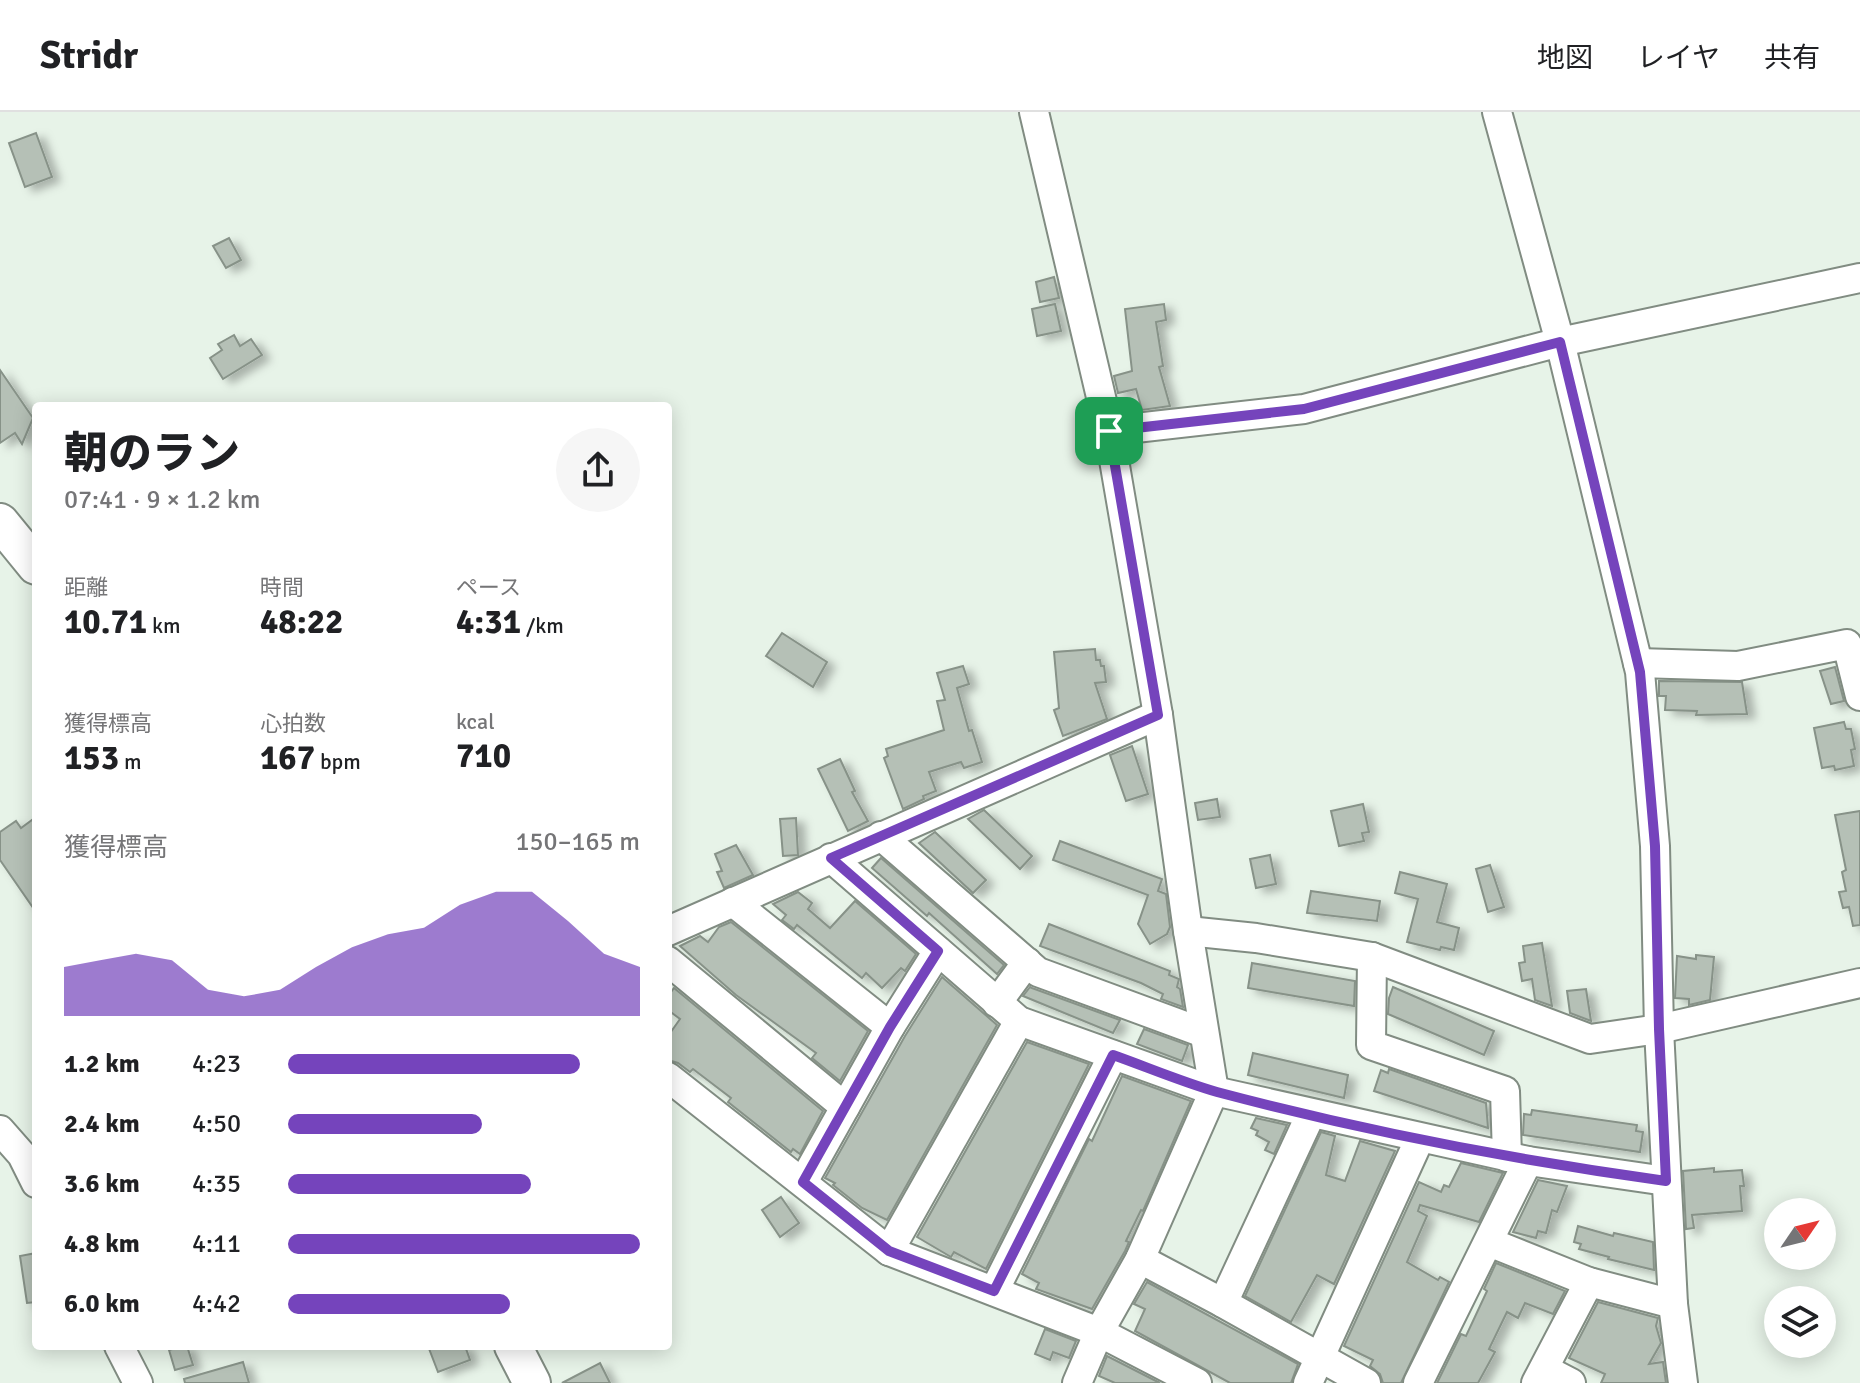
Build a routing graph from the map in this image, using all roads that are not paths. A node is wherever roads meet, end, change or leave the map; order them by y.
1 (1034, 112) edge
2 (1497, 112) edge
3 (1860, 278) edge
4 (1560, 342) junction
5 (1109, 431) junction
6 (0, 522) edge
7 (32, 561) edge
8 (1638, 663) junction
9 (1860, 696) edge
10 (1158, 715) junction
11 (881, 836) junction
12 (831, 858) junction
13 (733, 902) junction
14 (672, 929) edge
15 (1188, 931) junction
16 (938, 951) junction
17 (1372, 957) junction
18 (1027, 962) junction
19 (672, 964) edge
20 (1860, 983) edge
21 (997, 1003) junction
22 (1019, 1021) junction
23 (890, 1027) junction
24 (1659, 1029) junction
25 (1204, 1033) junction
26 (1113, 1055) junction
27 (672, 1080) edge
28 (1214, 1091) junction
29 (845, 1107) junction
30 (1311, 1114) junction
31 (0, 1130) edge
32 (1420, 1138) junction
33 (19, 1155) edge
34 (1518, 1159) junction
35 (32, 1176) edge
36 (1666, 1181) junction
37 (803, 1182) junction
38 (1489, 1242) junction
39 (889, 1251) junction
40 (1140, 1259) junction
41 (1589, 1282) junction
42 (994, 1291) junction
43 (1223, 1303) junction
44 (1673, 1304) junction
45 (1099, 1332) junction
46 (121, 1350) edge
47 (515, 1350) edge
48 (1320, 1357) junction
49 (1540, 1376) edge
50 (138, 1383) edge
51 (532, 1383) edge
52 (1077, 1383) edge
53 (1196, 1383) edge
54 (1308, 1383) edge
55 (1366, 1383) edge
56 (1418, 1383) edge
57 (1571, 1383) edge
58 (1683, 1383) edge

1 - 5 street
2 - 4 street
3 - 4 street
4 - 5 street
4 - 8 street
5 - 10 street
6 - 7 main road
8 - 9 street
8 - 24 street
10 - 11 street
10 - 15 street
11 - 12 street
11 - 18 street
12 - 13 street
12 - 16 street
13 - 14 street
13 - 23 street
15 - 17 street
15 - 25 street
16 - 21 street
16 - 23 street
17 - 24 street
17 - 34 street
18 - 21 street
18 - 25 street
19 - 29 street
20 - 24 street
21 - 22 street
22 - 26 street
22 - 39 street
23 - 29 street
24 - 36 street
25 - 28 street
26 - 28 street
26 - 42 street
27 - 37 street
28 - 30 street
28 - 40 street
29 - 37 street
30 - 32 street
30 - 43 street
31 - 33 street
32 - 34 street
32 - 48 street
33 - 35 street
34 - 36 street
34 - 38 street
36 - 44 street
37 - 39 street
38 - 41 street
38 - 56 street
39 - 42 street
40 - 43 street
40 - 45 street
41 - 44 street
41 - 49 street
42 - 45 street
43 - 48 street
44 - 58 street
45 - 52 street
45 - 53 street
46 - 50 street
47 - 51 main road
48 - 54 street
48 - 55 street
49 - 57 street

